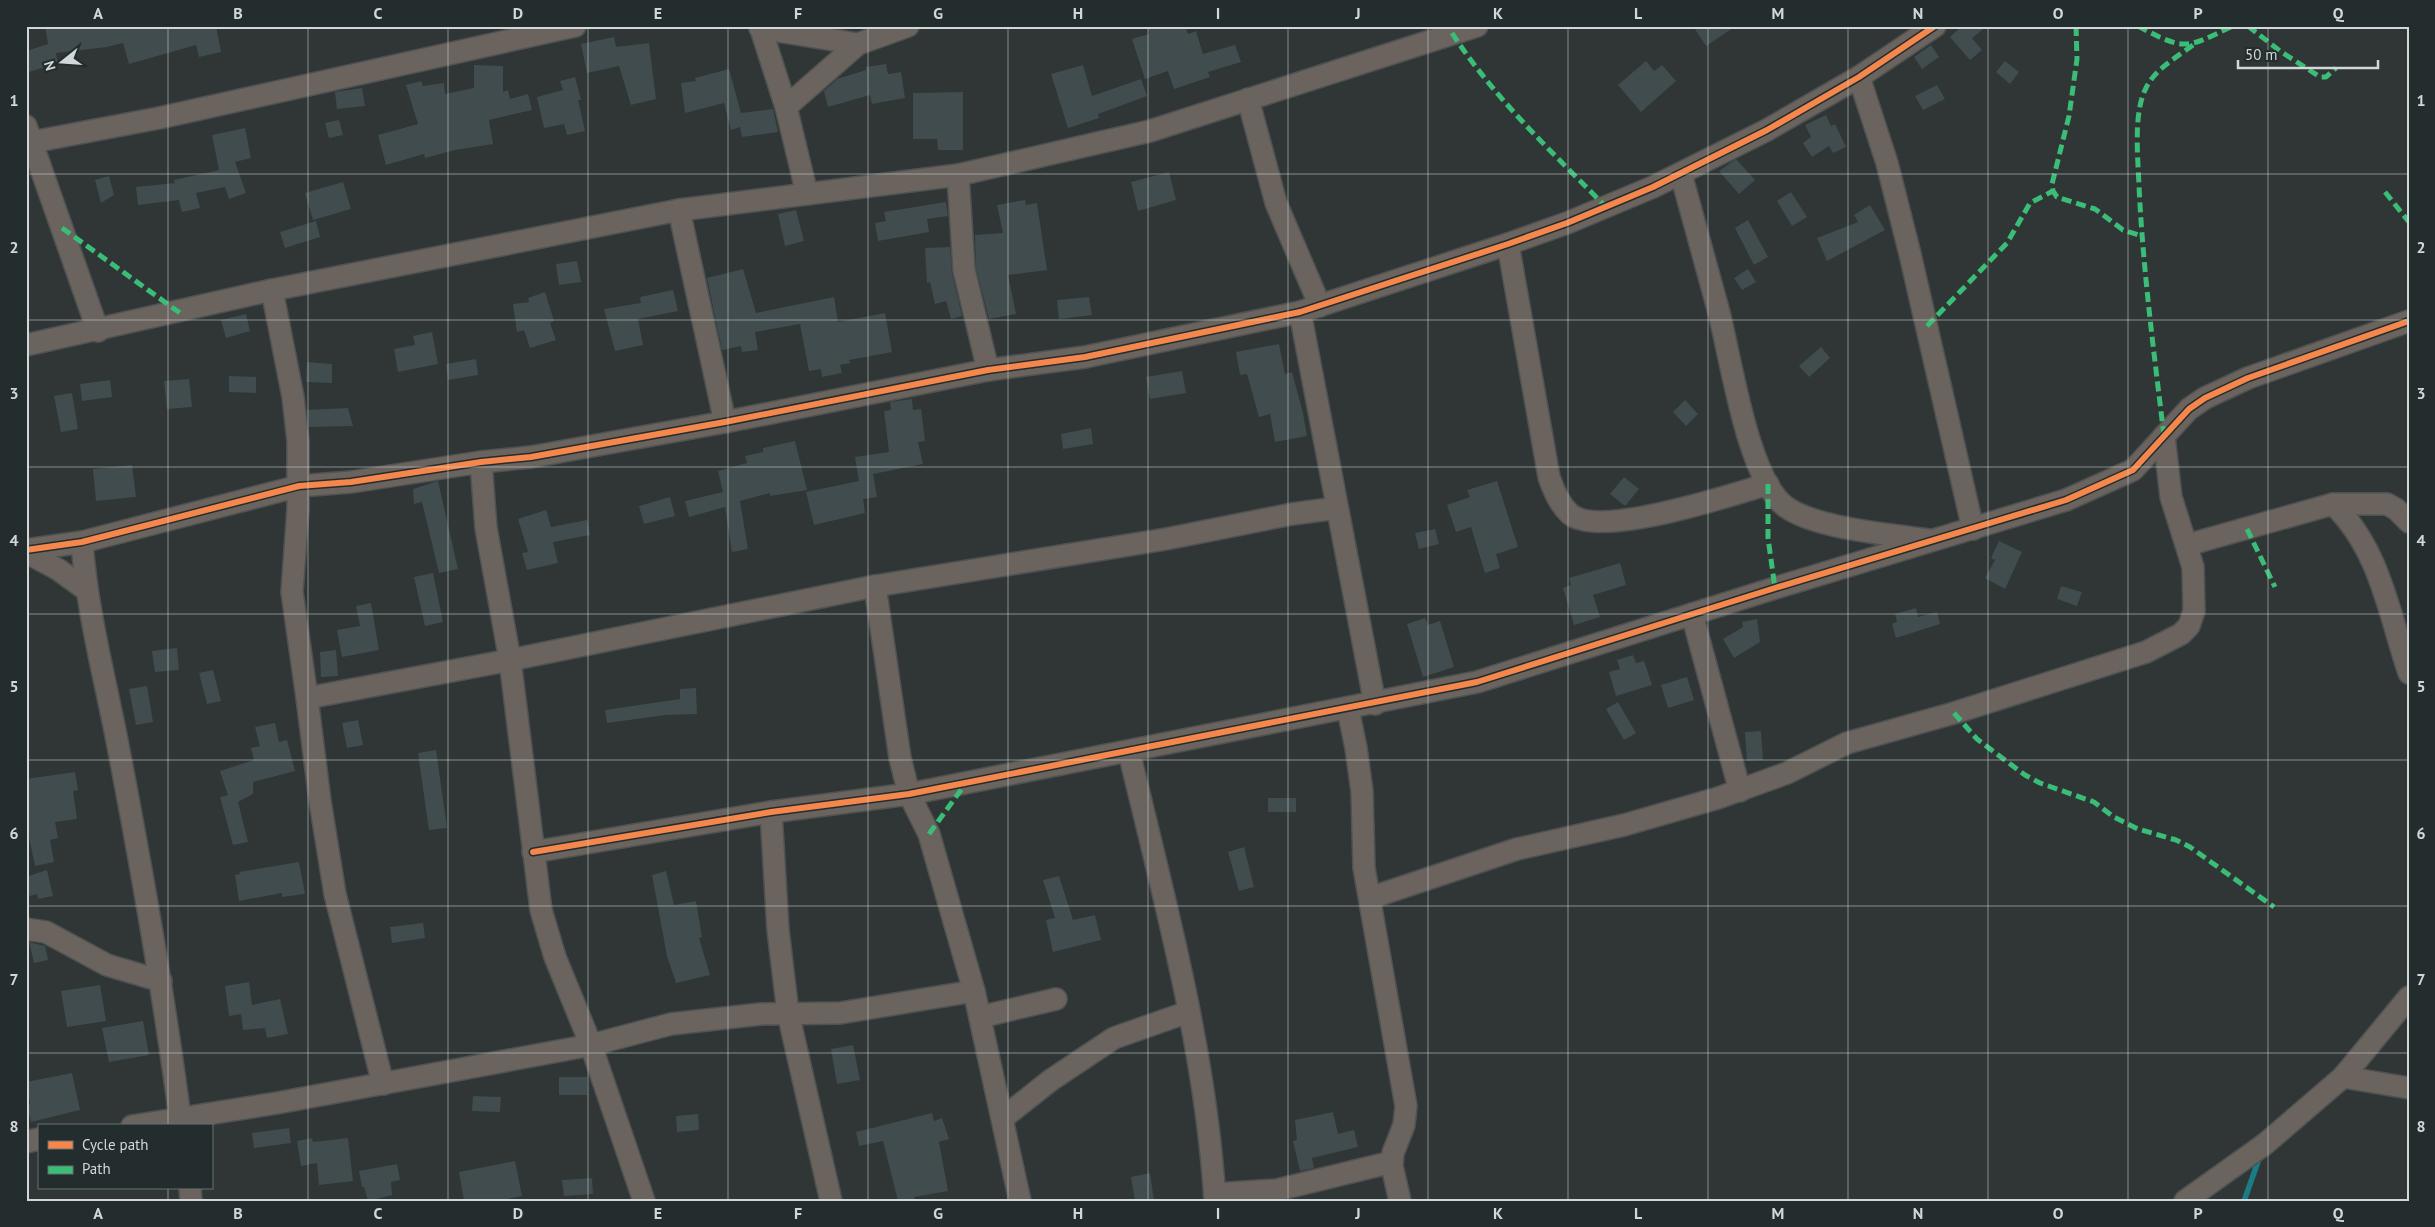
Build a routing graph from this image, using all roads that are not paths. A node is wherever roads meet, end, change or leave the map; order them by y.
1 (576, 26) edge
2 (908, 26) edge
3 (1477, 26) edge
4 (1934, 26) edge
5 (760, 27) edge
6 (858, 44) junction
7 (1859, 77) junction
8 (1248, 99) junction
9 (786, 107) junction
10 (29, 134) edge
11 (1681, 174) junction
12 (958, 175) junction
13 (807, 194) junction
14 (679, 210) junction
15 (1508, 244) junction
16 (272, 290) junction
17 (1310, 309) junction
18 (2406, 320) edge
19 (98, 331) junction
20 (26, 345) edge
21 (988, 370) junction
22 (725, 422) junction
23 (2164, 436) junction
24 (481, 462) junction
25 (1768, 484) junction
26 (299, 486) junction
27 (2333, 504) junction
28 (1337, 508) junction
29 (2409, 522) edge
30 (1974, 528) junction
31 (1934, 541) junction
32 (82, 542) junction
33 (2187, 545) junction
34 (26, 551) edge
35 (875, 586) junction
36 (85, 588) junction
37 (1692, 614) junction
38 (510, 660) junction
39 (2409, 673) edge
40 (307, 698) junction
41 (1376, 704) junction
42 (1348, 709) junction
43 (1129, 752) junction
44 (1740, 791) junction
45 (909, 794) junction
46 (771, 812) junction
47 (533, 852) junction
48 (1370, 898) junction
49 (26, 929) edge
50 (160, 981) junction
51 (974, 991) junction
52 (2409, 997) edge
53 (1056, 999) dead end
54 (1188, 1012) junction
55 (788, 1013) junction
56 (980, 1017) junction
57 (591, 1045) junction
58 (2343, 1077) junction
59 (383, 1084) junction
60 (2409, 1088) edge
61 (1003, 1118) junction
62 (181, 1122) edge
63 (156, 1124) edge
64 (1392, 1162) junction
65 (1215, 1197) edge
66 (644, 1201) edge
67 (831, 1201) edge
68 (1020, 1201) edge
69 (1400, 1201) edge
70 (2185, 1201) edge

1 - 10 street
2 - 6 street
3 - 8 street
4 - 7 street
5 - 6 street
5 - 9 street
6 - 9 street
7 - 11 street
7 - 30 street
8 - 12 street
8 - 17 street
9 - 13 street
10 - 19 street
11 - 15 street
11 - 25 street
12 - 13 street
12 - 21 street
13 - 14 street
14 - 16 street
14 - 22 street
15 - 17 street
15 - 25 street
16 - 19 street
16 - 26 street
17 - 21 street
17 - 28 street
18 - 23 street
19 - 20 street
21 - 22 street
22 - 24 street
23 - 30 street
23 - 33 street
24 - 26 street
24 - 38 street
25 - 31 street
26 - 32 street
26 - 40 street
27 - 29 street
27 - 33 street
27 - 39 street
28 - 35 street
28 - 41 street
30 - 31 street
31 - 37 street
32 - 34 street
32 - 36 street
33 - 44 street
34 - 36 street
35 - 38 street
35 - 45 street
36 - 50 street
37 - 41 street
37 - 44 street
38 - 40 street
38 - 47 street
40 - 59 street
41 - 42 street
42 - 43 street
42 - 48 street
43 - 45 street
43 - 54 street
44 - 48 street
45 - 46 street
45 - 51 street
46 - 47 street
46 - 55 street
47 - 57 street
48 - 64 street
49 - 50 street
50 - 62 street
51 - 55 street
51 - 56 street
52 - 58 street
53 - 56 street
54 - 61 street
54 - 65 street
55 - 57 street
55 - 67 street
56 - 61 street
57 - 59 street
57 - 66 street
58 - 60 street
58 - 70 street
59 - 62 street
61 - 68 street
62 - 63 street
64 - 65 street
64 - 69 street

